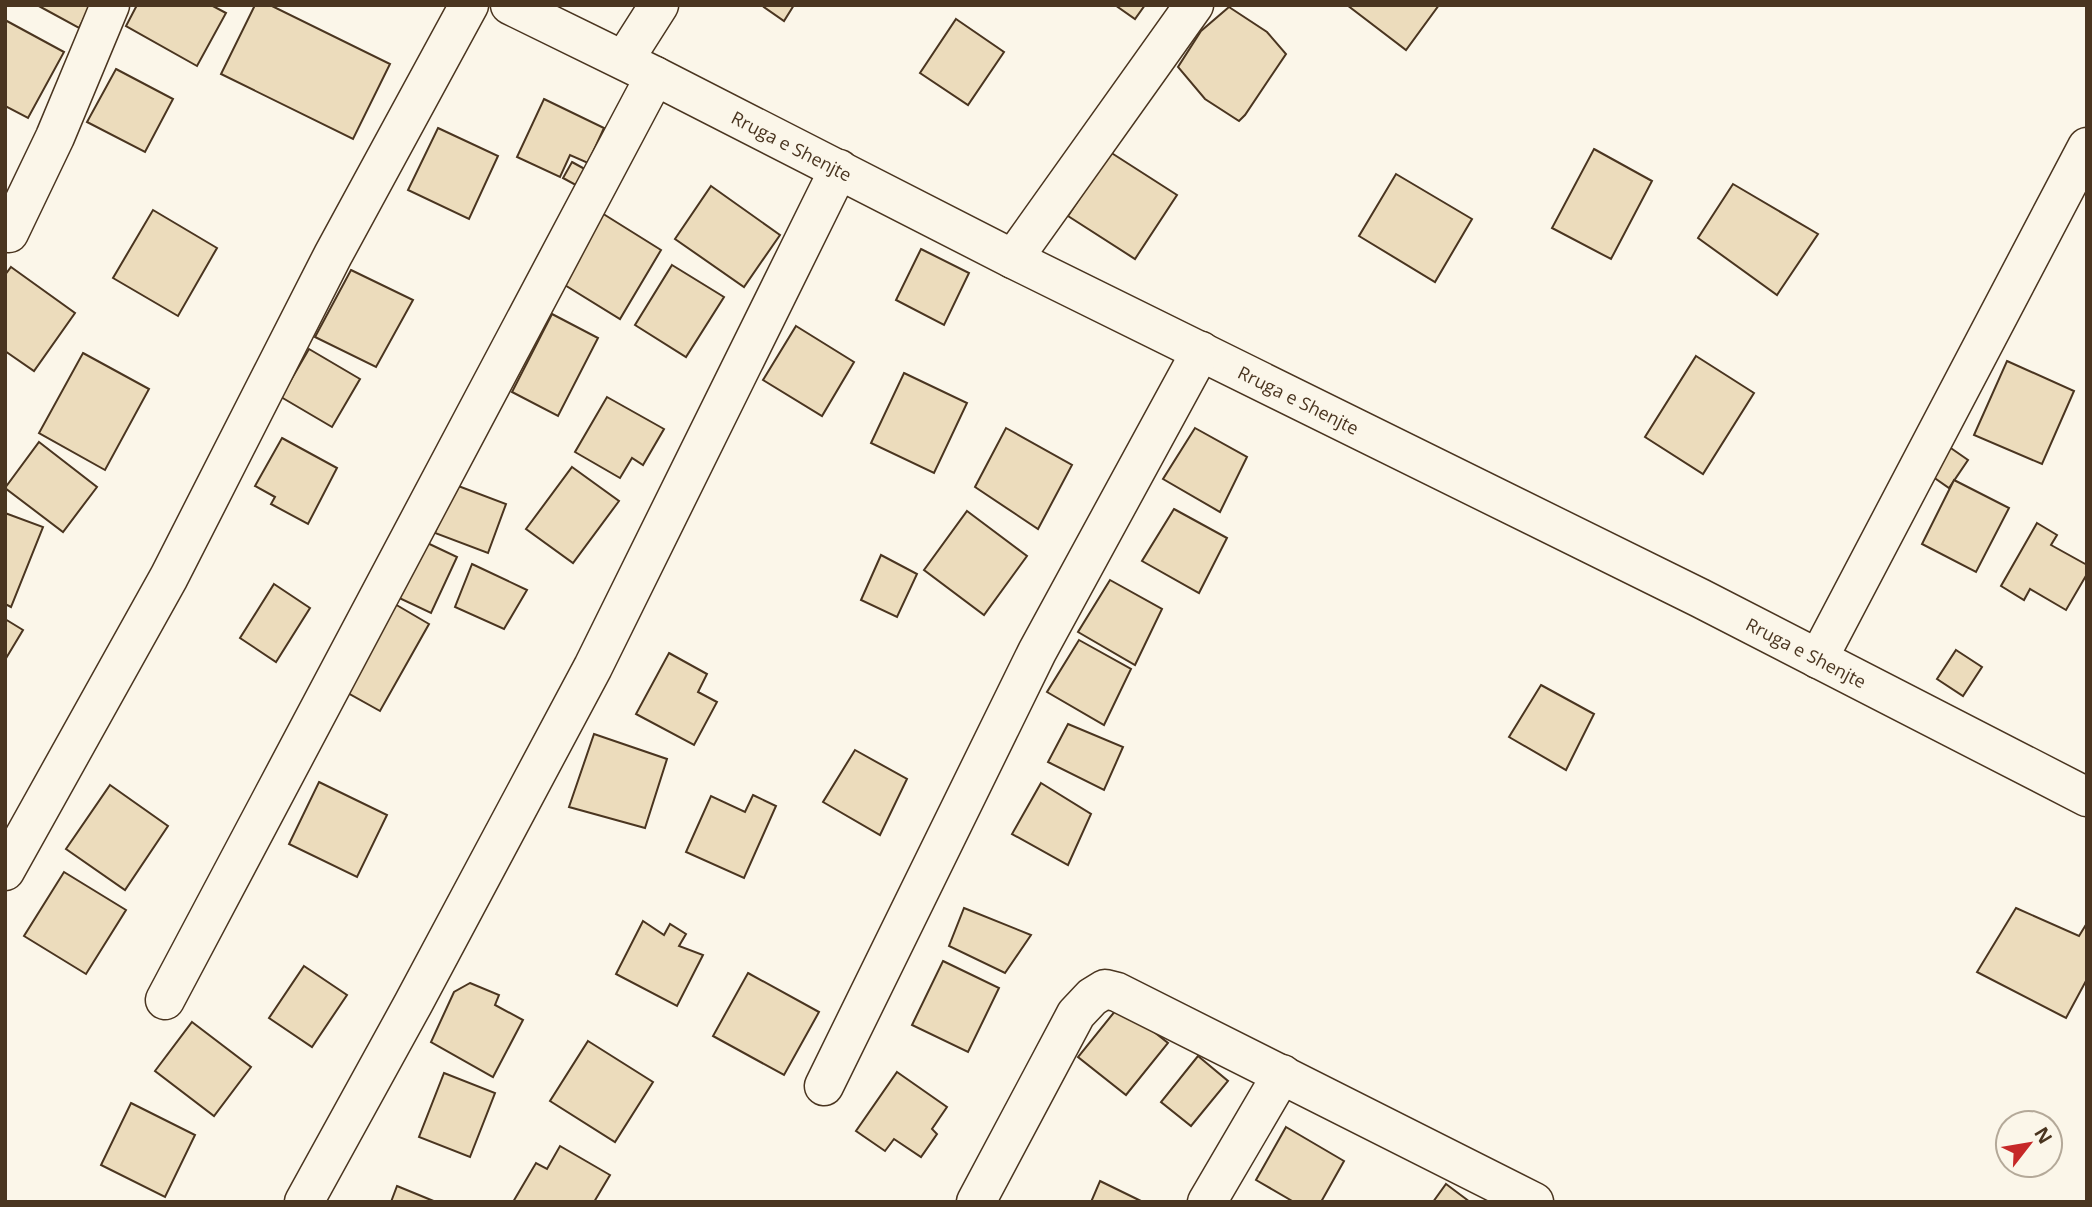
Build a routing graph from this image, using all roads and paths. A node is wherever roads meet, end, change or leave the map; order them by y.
1 (110, 5) edge
2 (469, 5) edge
3 (510, 5) edge
4 (659, 5) edge
5 (1194, 5) edge
6 (639, 68) junction
7 (2087, 147) edge
8 (839, 169) junction
9 (9, 233) dead end
10 (1013, 259) junction
11 (1201, 351) junction
12 (1818, 659) junction
13 (2087, 797) edge
14 (5, 872) edge
15 (165, 1000) dead end
16 (1282, 1074) junction
17 (824, 1086) dead end
18 (304, 1202) edge
19 (976, 1202) edge
20 (1207, 1202) edge
21 (1534, 1202) edge

1 - 9 street
2 - 14 street
3 - 6 street, Rruga e Shenjte
4 - 6 street
5 - 10 street
6 - 8 street, Rruga e Shenjte
6 - 15 street
7 - 12 street
8 - 10 street, Rruga e Shenjte
8 - 18 street
10 - 11 street, Rruga e Shenjte
11 - 12 street, Rruga e Shenjte
11 - 17 street
12 - 13 street, Rruga e Shenjte
16 - 19 street
16 - 20 street
16 - 21 street

